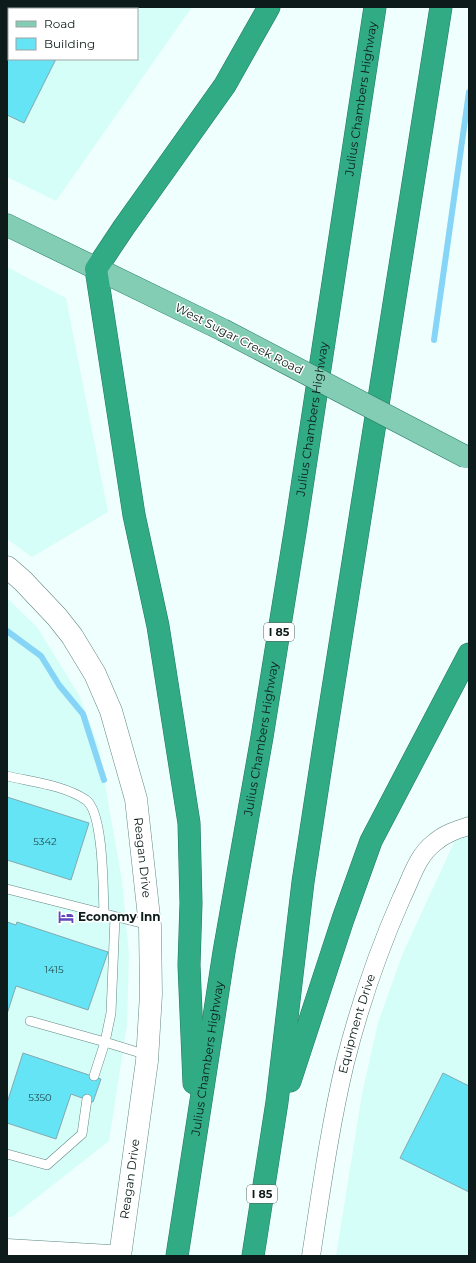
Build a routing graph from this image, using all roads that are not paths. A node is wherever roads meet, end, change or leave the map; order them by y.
1 (269, 7) edge
2 (375, 7) edge
3 (441, 7) edge
4 (7, 225) edge
5 (96, 269) junction
6 (467, 458) edge
7 (7, 568) edge
8 (469, 654) edge
9 (7, 776) edge
10 (469, 826) edge
11 (7, 889) edge
12 (104, 914) junction
13 (115, 916) junction
14 (150, 926) junction
15 (30, 1021) dead end
16 (105, 1042) junction
17 (147, 1055) junction
18 (94, 1076) dead end
19 (87, 1099) dead end
20 (273, 1132) junction
21 (196, 1134) junction
22 (7, 1154) edge
23 (7, 1250) edge
24 (110, 1256) edge
25 (120, 1256) edge
26 (177, 1256) edge
27 (253, 1256) edge
28 (311, 1256) edge

1 - 5 highway
2 - 21 highway, Julius Chambers Highway / I 85
3 - 20 highway, I 85
4 - 5 main road, West Sugar Creek Road
5 - 6 main road, West Sugar Creek Road, bridge
5 - 21 highway
7 - 14 street, Reagan Drive
8 - 20 highway
9 - 12 lane
10 - 28 street, Equipment Drive
11 - 12 lane
12 - 13 lane
13 - 14 lane
13 - 16 lane
14 - 17 street, Reagan Drive
15 - 16 lane
16 - 17 lane
16 - 18 lane
17 - 25 street, Reagan Drive
19 - 22 lane
20 - 27 highway, I 85
21 - 26 highway, Julius Chambers Highway / I 85
23 - 24 street

